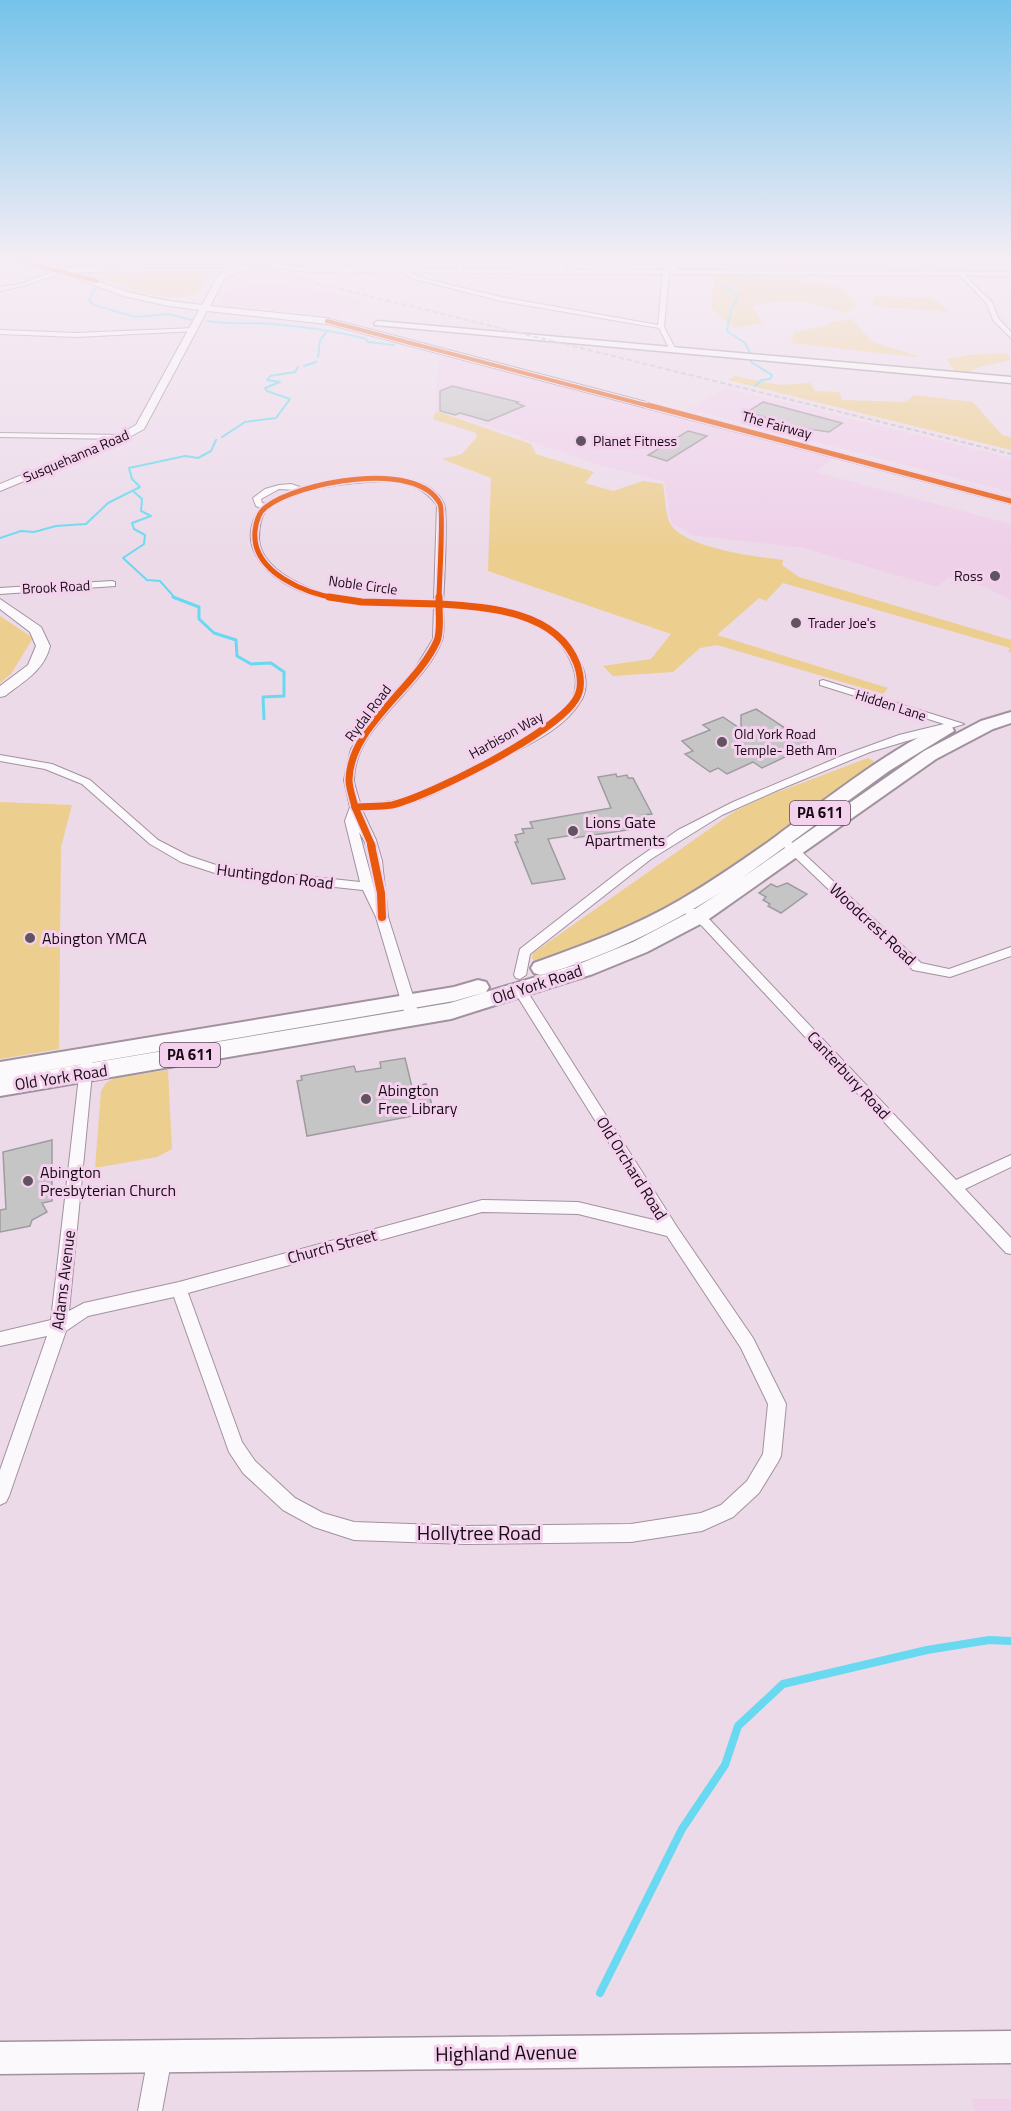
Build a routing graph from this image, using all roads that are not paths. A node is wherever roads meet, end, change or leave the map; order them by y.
1 (179, 357) edge
2 (470, 357) edge
3 (471, 357) edge
4 (746, 357) edge
5 (1011, 380) edge
6 (0, 435) edge
7 (122, 437) junction
8 (0, 488) edge
9 (303, 490) junction
10 (1011, 495) edge
11 (1011, 501) edge
12 (266, 507) junction
13 (112, 584) dead end
14 (0, 591) edge
15 (0, 603) edge
16 (437, 603) junction
17 (823, 683) dead end
18 (0, 693) edge
19 (1011, 704) edge
20 (1011, 717) edge
21 (959, 724) junction
22 (0, 758) edge
23 (355, 807) junction
24 (789, 845) junction
25 (376, 861) junction
26 (361, 862) junction
27 (367, 887) junction
28 (691, 911) junction
29 (382, 917) junction
30 (1011, 951) edge
31 (520, 983) junction
32 (410, 1010) junction
33 (86, 1064) junction
34 (0, 1070) edge
35 (0, 1087) edge
36 (1011, 1161) edge
37 (954, 1187) junction
38 (672, 1231) junction
39 (1011, 1248) edge
40 (178, 1289) junction
41 (59, 1326) junction
42 (0, 1339) edge
43 (747, 1343) joint
44 (0, 1496) edge
45 (1011, 2047) edge
46 (160, 2057) junction
47 (0, 2058) edge
48 (150, 2111) edge

1 - 7 main road, Susquehanna Road
2 - 11 main road, The Fairway
3 - 10 main road, The Fairway
4 - 5 street
6 - 7 street
7 - 8 main road, Susquehanna Road
9 - 12 street, Noble Circle
9 - 12 street, Noble Circle
9 - 16 street, Noble Circle
12 - 16 street, Noble Circle
13 - 14 street, Brook Road
15 - 18 main road
16 - 23 street, Rydal Road
16 - 23 street, Harbison Way
17 - 21 street, Hidden Lane
19 - 21 highway, Old York Road / PA 611
20 - 24 highway, Old York Road / PA 611
21 - 24 highway, Old York Road / PA 611
21 - 31 street
22 - 27 street, Huntingdon Road
23 - 25 street, Rydal Road
23 - 26 street, Rydal Road
24 - 28 highway, Old York Road / PA 611
24 - 30 street, Woodcrest Road
25 - 26 street
25 - 29 street, Rydal Road
26 - 27 street, Rydal Road
27 - 29 street, Rydal Road
28 - 31 highway, Old York Road / PA 611
28 - 37 street, Canterbury Road
29 - 32 street, Rydal Road
31 - 32 highway, Old York Road / PA 611
31 - 38 street, Old Orchard Road
32 - 33 highway, Old York Road / PA 611
33 - 34 highway, Old York Road / PA 611
33 - 35 highway, Old York Road / PA 611
33 - 41 street, Adams Avenue
36 - 37 street
37 - 39 street, Canterbury Road
38 - 40 street, Church Street
38 - 43 street, Old Orchard Road
40 - 41 street, Church Street
40 - 43 street, Hollytree Road
41 - 42 street, Church Street
41 - 44 street, Adams Avenue
45 - 46 street, Highland Avenue
46 - 47 street, Highland Avenue
46 - 48 street

